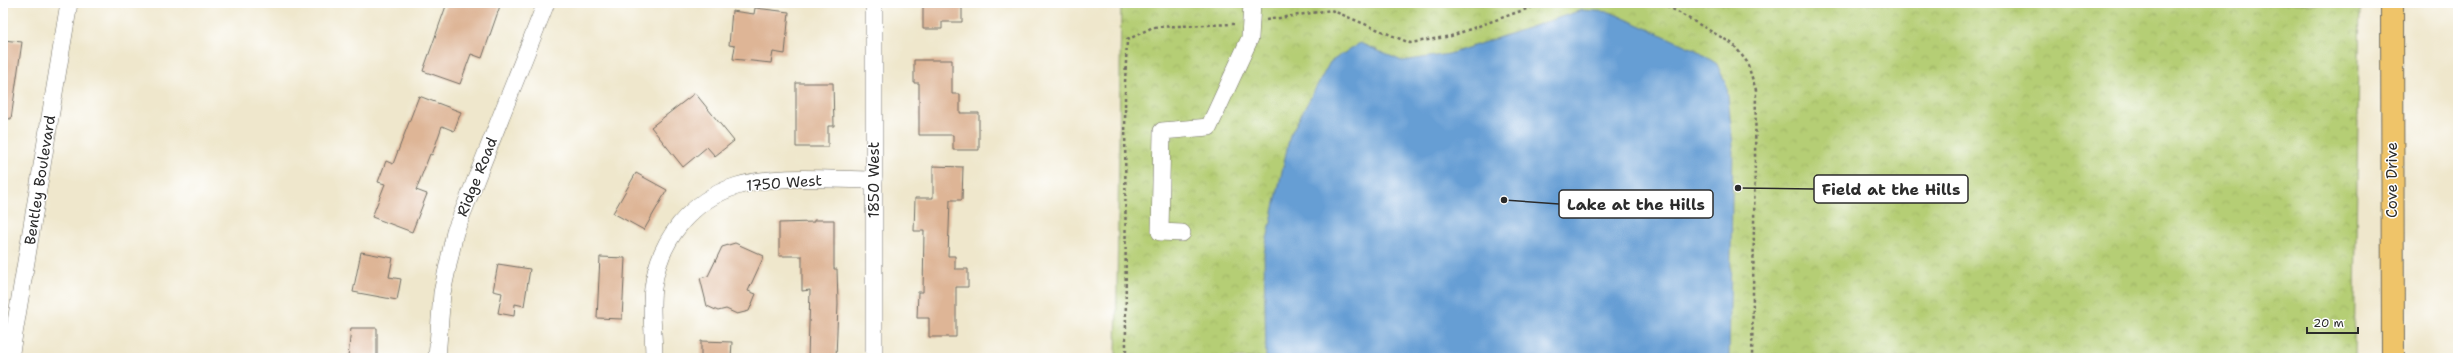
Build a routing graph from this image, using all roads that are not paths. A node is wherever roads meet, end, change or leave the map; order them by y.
1 (69, 3) edge
2 (546, 3) edge
3 (874, 3) edge
4 (1252, 3) edge
5 (2392, 3) edge
6 (874, 180) junction
7 (1182, 233) dead end
8 (10, 358) edge
9 (438, 358) edge
10 (654, 358) edge
11 (874, 358) edge
12 (2393, 358) edge

1 - 8 street, Bentley Boulevard
2 - 9 street, Ridge Road
3 - 6 street, 1850 West
4 - 7 street
5 - 12 main road, Cove Drive
6 - 10 street, 1750 West
6 - 11 street, 1850 West

